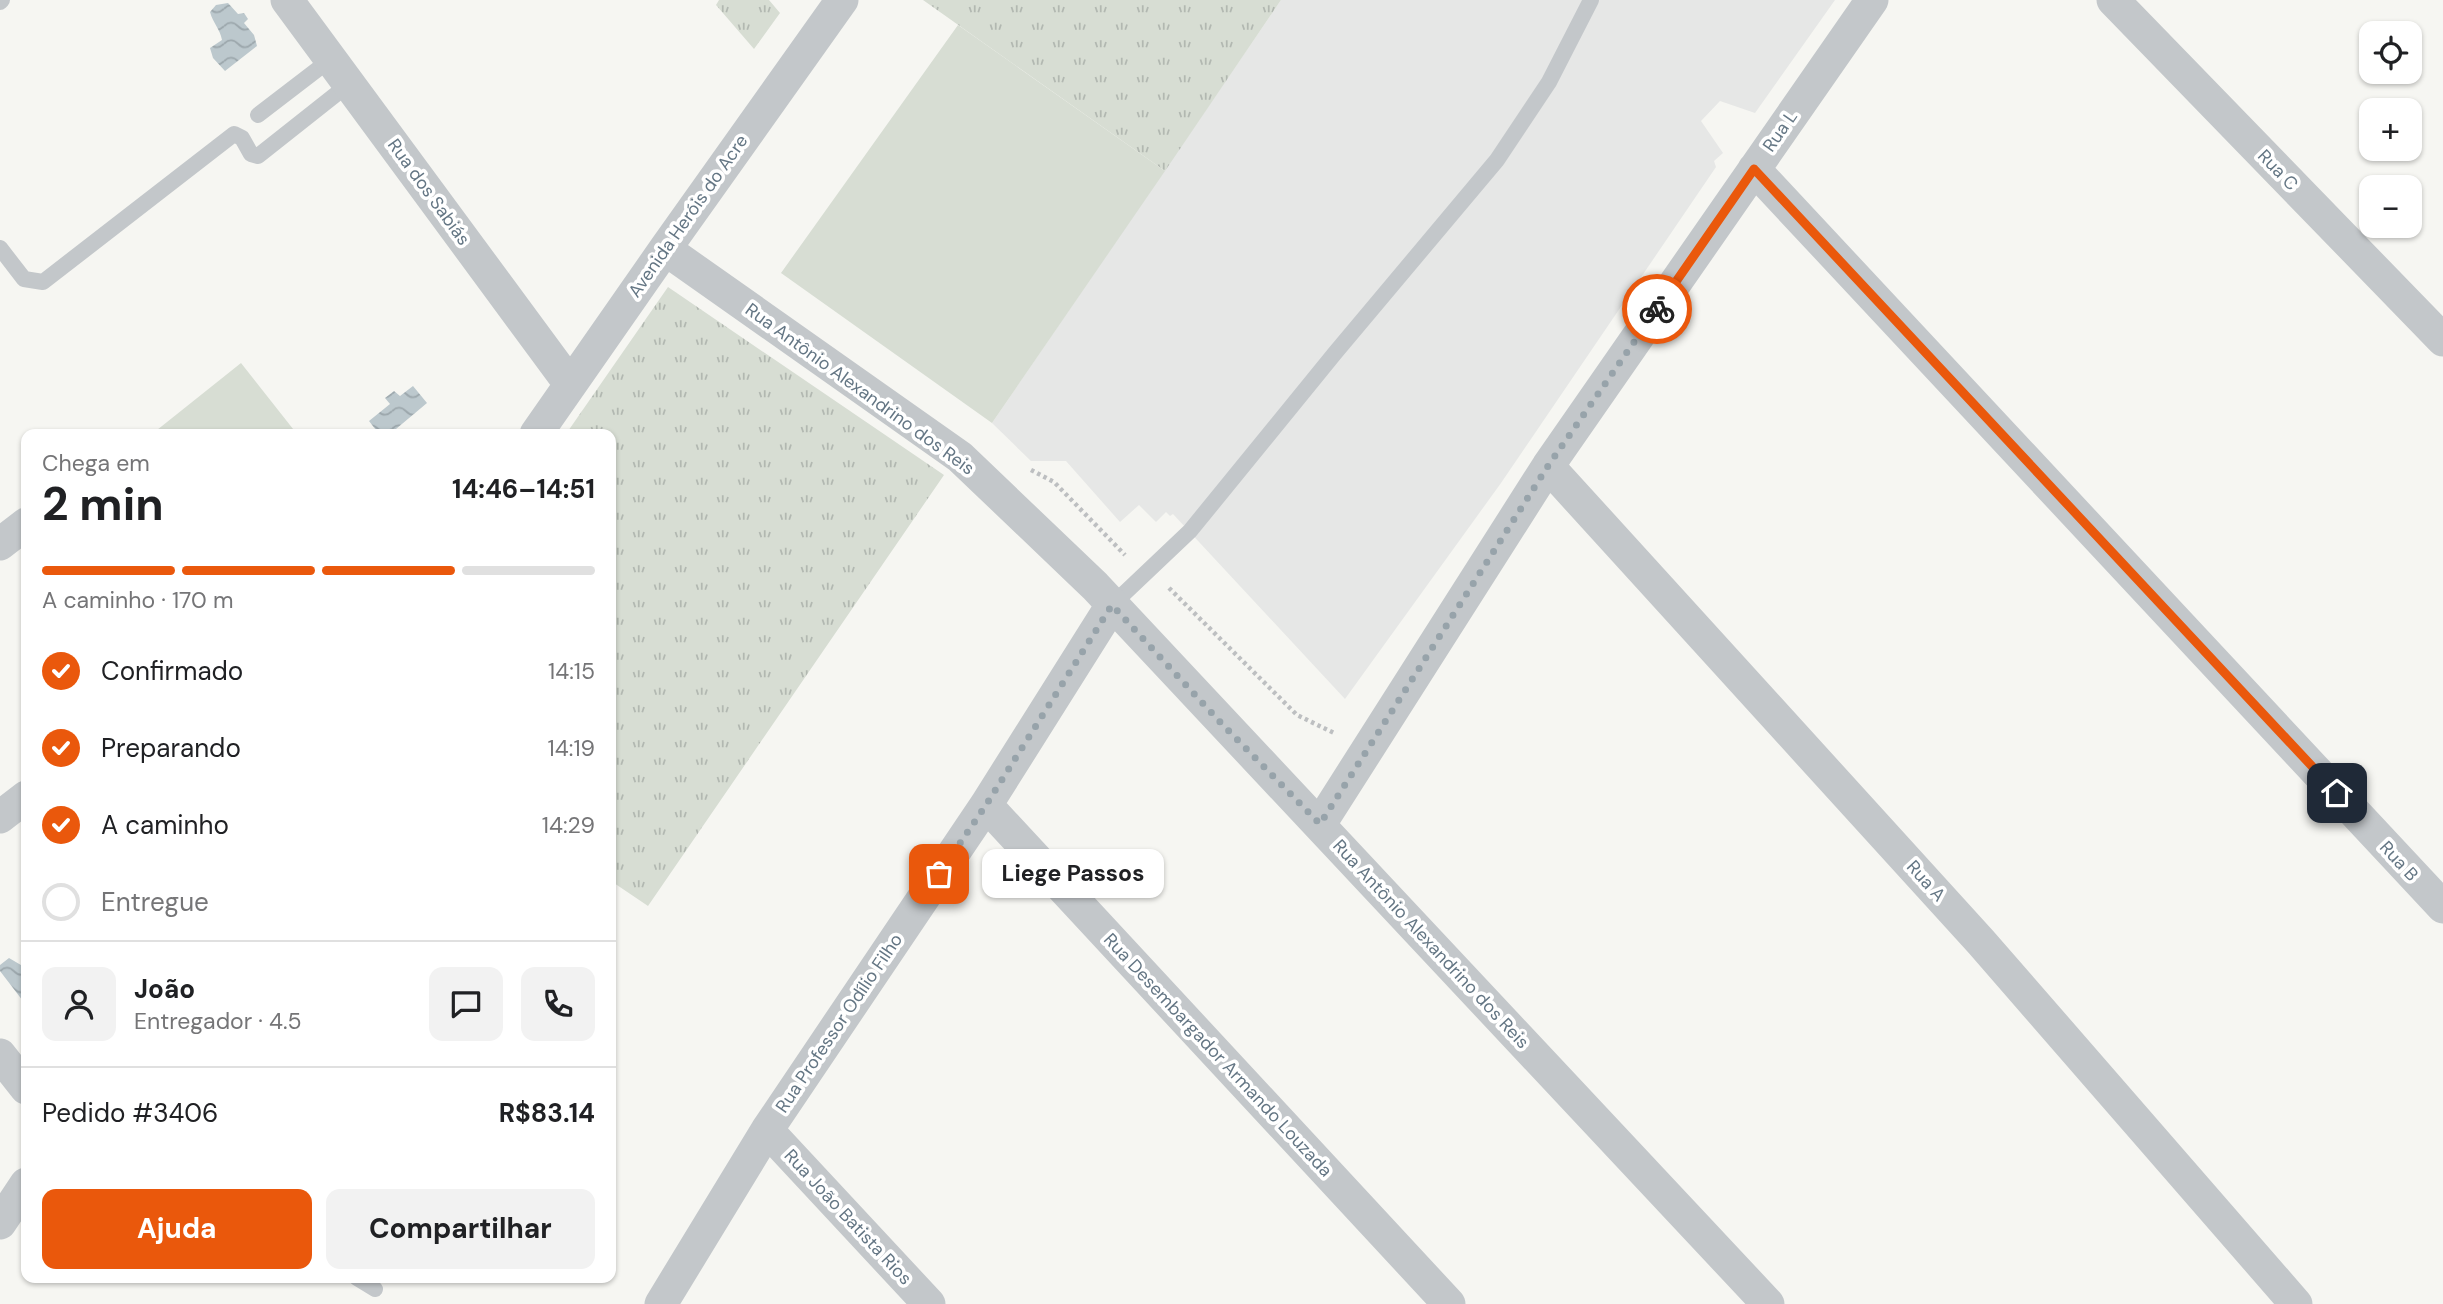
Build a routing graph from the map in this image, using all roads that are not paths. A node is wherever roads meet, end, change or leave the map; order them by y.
1 (287, 0) edge
2 (842, 0) edge
3 (1591, 0) edge
4 (1872, 0) edge
5 (2113, 0) edge
6 (340, 72) junction
7 (294, 88) junction
8 (313, 113) junction
9 (258, 115) dead end
10 (1754, 169) junction
11 (0, 248) edge
12 (665, 249) junction
13 (2443, 340) edge
14 (570, 384) junction
15 (540, 429) edge
16 (1548, 466) junction
17 (21, 528) edge
18 (0, 544) edge
19 (1112, 605) junction
20 (21, 801) edge
21 (986, 805) junction
22 (0, 817) edge
23 (1320, 824) junction
24 (2443, 908) edge
25 (0, 1055) edge
26 (21, 1082) edge
27 (767, 1130) junction
28 (21, 1192) edge
29 (0, 1223) edge
30 (365, 1283) edge
31 (375, 1289) dead end
32 (661, 1304) edge
33 (929, 1304) edge
34 (1449, 1304) edge
35 (1768, 1304) edge
36 (2296, 1304) edge

1 - 6 street, Rua dos Sabiás
2 - 12 street, Avenida Heróis do Acre
3 - 19 lane
4 - 10 street, Rua L
5 - 13 street, Rua C
6 - 7 lane
6 - 8 lane
6 - 14 street, Rua dos Sabiás
7 - 8 lane
7 - 9 lane
8 - 11 lane
10 - 16 street, Rua L
10 - 24 street, Rua B
12 - 14 street, Avenida Heróis do Acre
12 - 19 street, Rua Antônio Alexandrino dos Reis
14 - 15 street, Avenida Heróis do Acre
16 - 23 street, Rua L
16 - 36 street, Rua A
17 - 18 street
19 - 21 street, Rua Professor Odílio Filho
19 - 23 street, Rua Antônio Alexandrino dos Reis
20 - 22 street
21 - 27 street, Rua Professor Odílio Filho
21 - 34 street, Rua Desembargador Armando Louzada
23 - 35 street, Rua Antônio Alexandrino dos Reis
25 - 26 street
27 - 32 street, Rua Professor Odílio Filho
27 - 33 street, Rua João Batista Rios
28 - 29 street
30 - 31 lane

